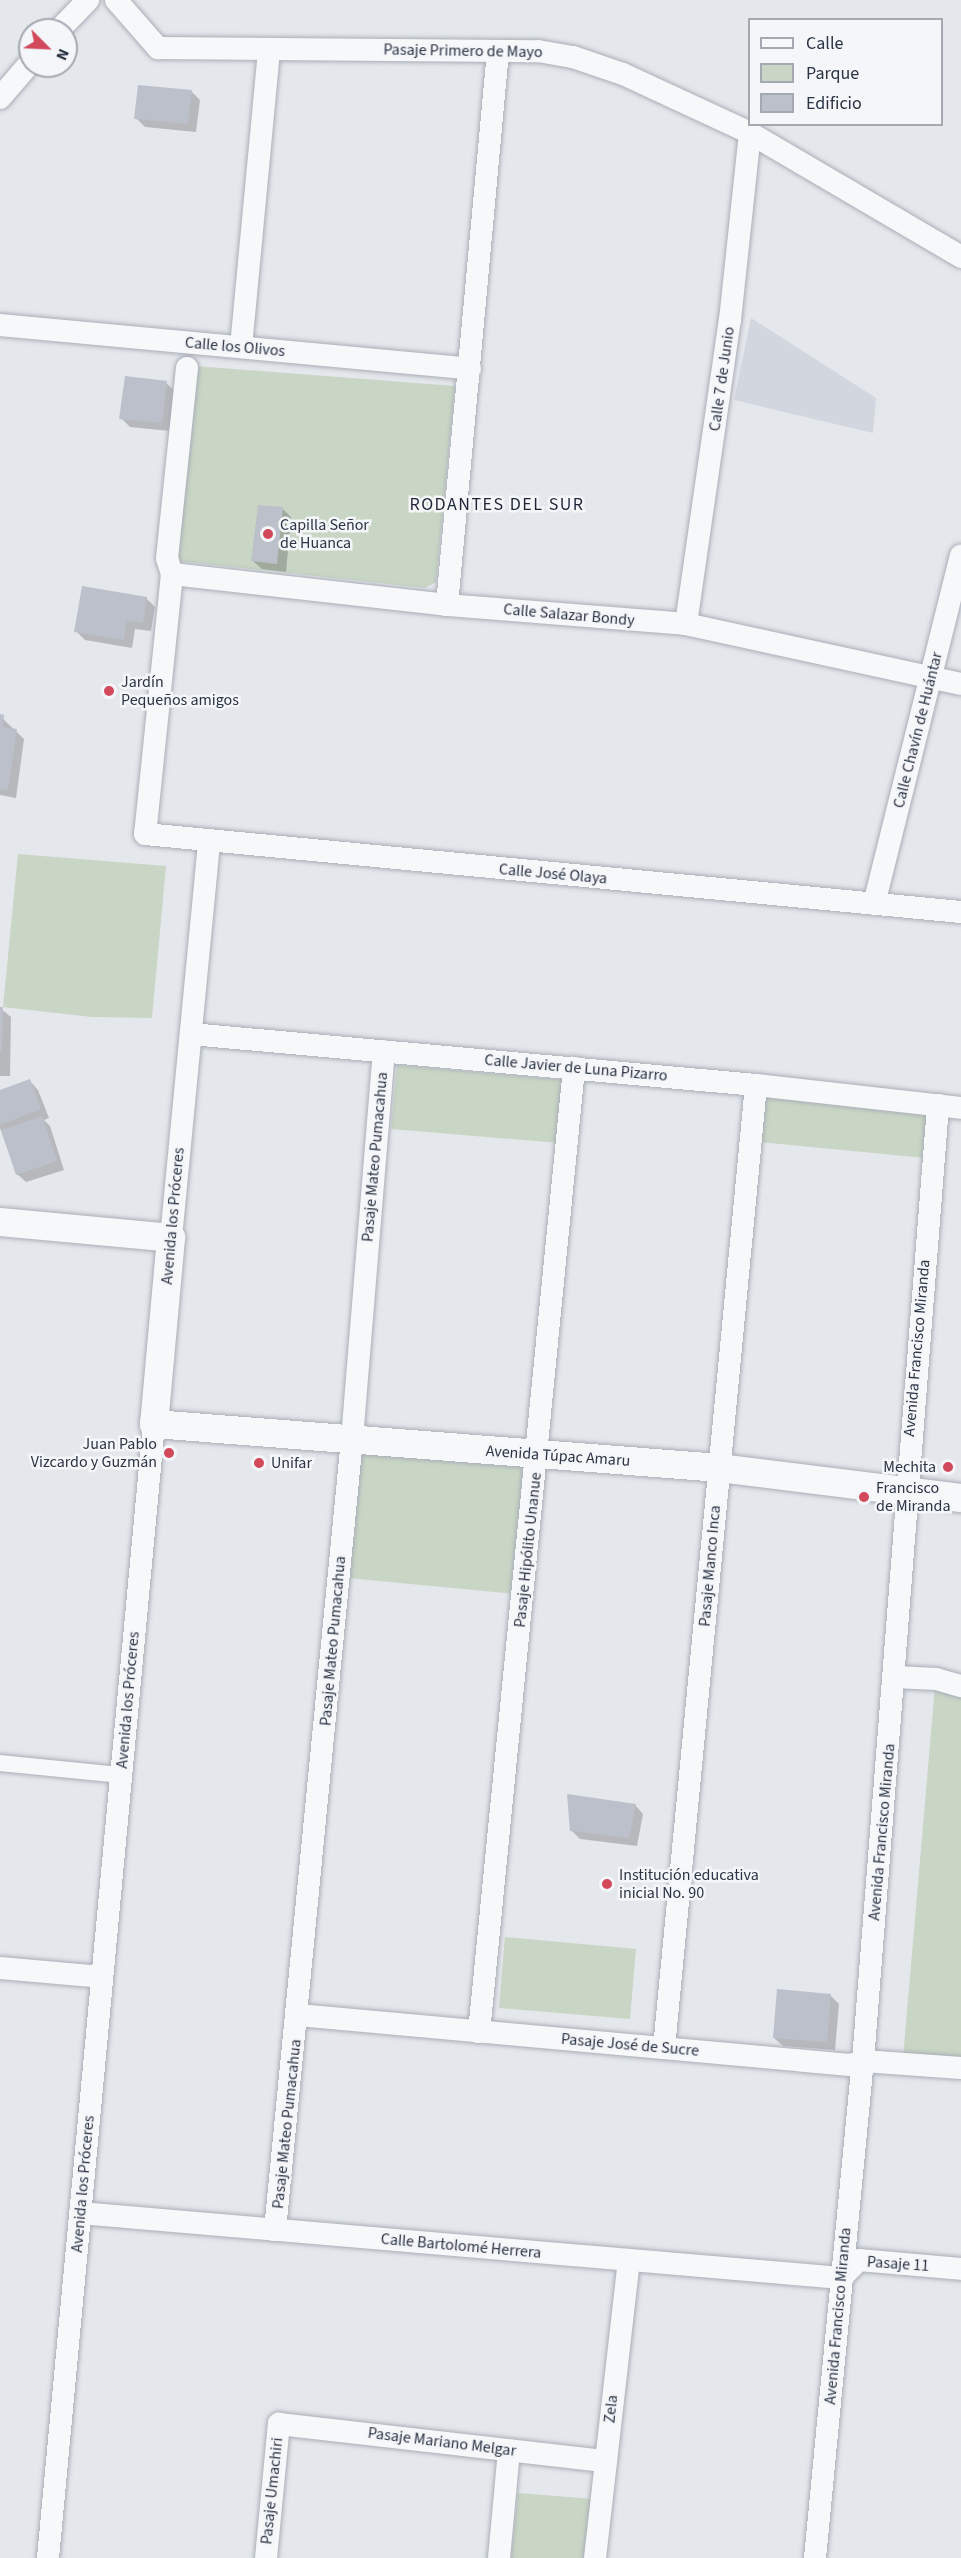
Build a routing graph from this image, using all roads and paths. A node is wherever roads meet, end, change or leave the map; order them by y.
1 (88, 0) edge
2 (116, 0) edge
3 (71, 18) edge
4 (269, 49) junction
5 (498, 51) junction
6 (18, 77) edge
7 (0, 98) edge
8 (750, 133) junction
9 (961, 257) edge
10 (0, 325) edge
11 (241, 347) junction
12 (187, 368) dead end
13 (470, 369) junction
14 (961, 556) edge
15 (172, 574) junction
16 (447, 605) junction
17 (686, 624) junction
18 (930, 680) junction
19 (961, 684) edge
20 (209, 842) junction
21 (874, 904) junction
22 (961, 912) edge
23 (191, 1034) junction
24 (384, 1051) junction
25 (574, 1068) junction
26 (756, 1085) junction
27 (938, 1105) junction
28 (961, 1108) edge
29 (0, 1222) edge
30 (171, 1238) junction
31 (154, 1424) junction
32 (352, 1439) junction
33 (538, 1455) junction
34 (720, 1468) junction
35 (909, 1492) junction
36 (961, 1498) edge
37 (895, 1677) junction
38 (961, 1686) edge
39 (0, 1763) edge
40 (121, 1775) junction
41 (0, 1968) edge
42 (102, 1977) junction
43 (298, 2015) junction
44 (479, 2032) junction
45 (664, 2048) junction
46 (863, 2061) junction
47 (961, 2068) edge
48 (80, 2213) junction
49 (275, 2230) junction
50 (628, 2260) junction
51 (961, 2268) edge
52 (842, 2278) junction
53 (279, 2424) joint
54 (509, 2450) junction
55 (606, 2461) junction
56 (48, 2558) edge
57 (266, 2558) edge
58 (498, 2558) edge
59 (595, 2558) edge
60 (815, 2558) edge

1 - 3 street
2 - 4 street, Pasaje Primero de Mayo
4 - 5 street, Pasaje Primero de Mayo
4 - 11 street
5 - 8 street, Pasaje Primero de Mayo
5 - 13 street
6 - 7 street
8 - 9 street, Pasaje Primero de Mayo
8 - 17 street, Calle 7 de Junio
10 - 11 street, Calle los Olivos
11 - 13 street, Calle los Olivos
12 - 15 street
13 - 16 street
14 - 18 street, Calle Chavín de Huántar
15 - 16 street, Calle Salazar Bondy
15 - 20 street, Calle José Olaya
16 - 17 street, Calle Salazar Bondy
17 - 18 street, Calle Salazar Bondy
18 - 19 street, Calle Salazar Bondy
18 - 21 street, Calle Chavín de Huántar
20 - 21 street, Calle José Olaya
20 - 23 street, Avenida los Próceres
21 - 22 street, Calle José Olaya
23 - 24 street, Calle Javier de Luna Pizarro
23 - 30 street, Avenida los Próceres
24 - 25 street, Calle Javier de Luna Pizarro
24 - 32 street, Pasaje Mateo Pumacahua
25 - 26 street, Calle Javier de Luna Pizarro
25 - 33 street, Pasaje Hipólito Unanue
26 - 27 street, Calle Javier de Luna Pizarro
26 - 34 street, Pasaje Manco Inca
27 - 28 street, Calle Javier de Luna Pizarro
27 - 35 street, Avenida Francisco Miranda
29 - 30 street
30 - 31 street, Avenida los Próceres
31 - 32 street, Avenida Túpac Amaru
31 - 40 street, Avenida los Próceres
32 - 33 street, Avenida Túpac Amaru
32 - 43 street, Pasaje Mateo Pumacahua
33 - 34 street, Avenida Túpac Amaru
33 - 44 street, Pasaje Hipólito Unanue
34 - 35 street, Avenida Túpac Amaru
34 - 45 street, Pasaje Manco Inca
35 - 36 street, Avenida Túpac Amaru
35 - 37 street, Avenida Francisco Miranda
37 - 38 street
37 - 46 street, Avenida Francisco Miranda
39 - 40 street
40 - 42 street, Avenida los Próceres
41 - 42 street
42 - 48 street, Avenida los Próceres
43 - 44 street, Pasaje José de Sucre
43 - 49 street, Pasaje Mateo Pumacahua
44 - 45 street, Pasaje José de Sucre
45 - 46 street, Pasaje José de Sucre
46 - 47 street, Pasaje José de Sucre
46 - 52 street, Avenida Francisco Miranda
48 - 49 street, Calle Bartolomé Herrera
48 - 56 street, Avenida los Próceres
49 - 50 street, Calle Bartolomé Herrera
50 - 52 street, Calle Bartolomé Herrera
50 - 55 street, Zela
51 - 52 street, Pasaje 11
52 - 60 street, Avenida Francisco Miranda
53 - 54 street, Pasaje Mariano Melgar
53 - 57 street, Pasaje Umachiri
54 - 55 street, Pasaje Mariano Melgar
54 - 58 street
55 - 59 street, Zela

